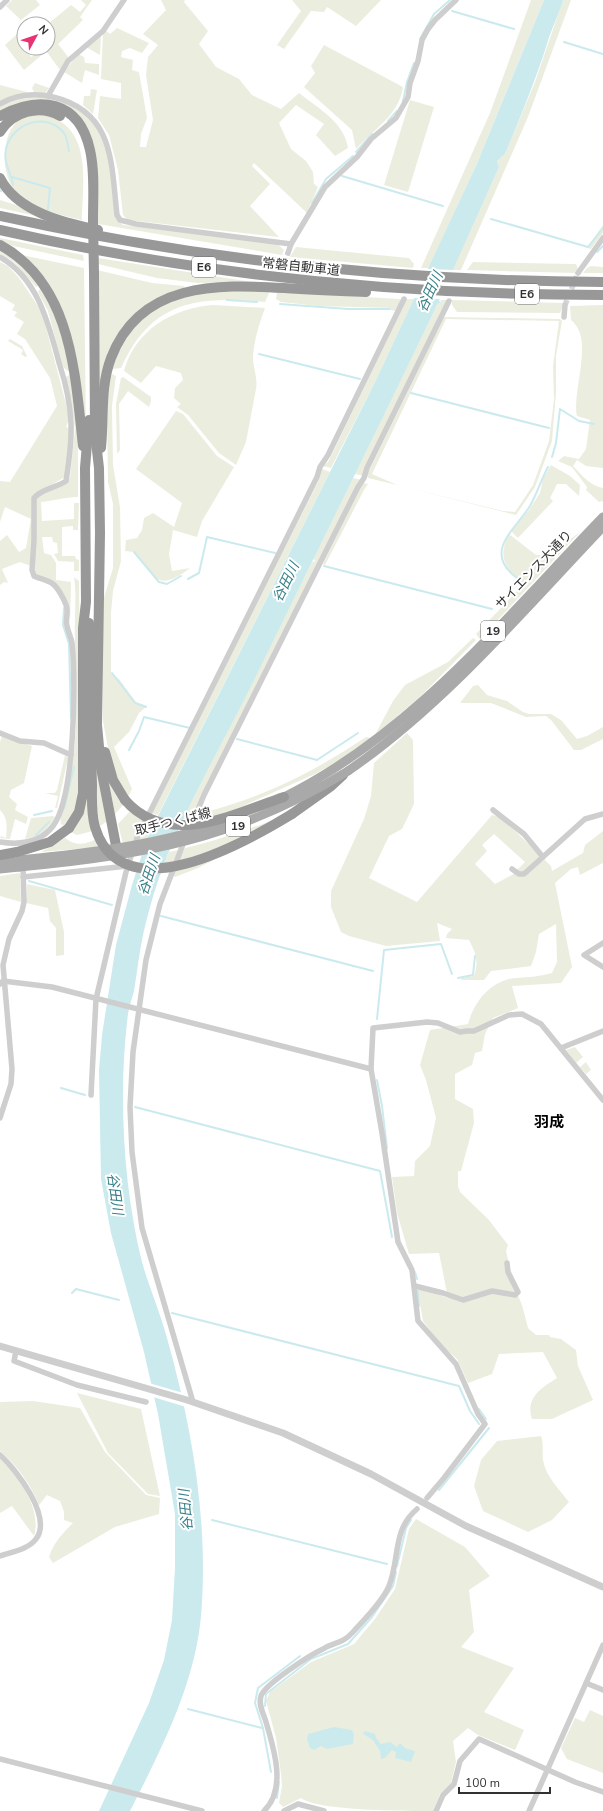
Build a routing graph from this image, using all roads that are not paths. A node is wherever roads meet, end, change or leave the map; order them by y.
1 (7, 0) edge
2 (124, 0) edge
3 (456, 0) edge
4 (0, 7) edge
5 (48, 96) junction
6 (0, 104) edge
7 (0, 116) edge
8 (0, 132) edge
9 (0, 178) edge
10 (0, 216) edge
11 (90, 220) junction
12 (0, 230) edge
13 (603, 238) edge
14 (291, 244) junction
15 (0, 245) edge
16 (288, 253) tunnel mouth
17 (0, 257) edge
18 (238, 258) junction
19 (90, 272) junction
20 (578, 273) tunnel mouth
21 (603, 282) edge
22 (408, 294) junction
23 (447, 294) junction
24 (603, 295) edge
25 (566, 305) tunnel mouth
26 (564, 317) dead end
27 (85, 468) junction
28 (99, 468) junction
29 (603, 517) edge
30 (603, 527) edge
31 (86, 602) junction
32 (99, 709) junction
33 (0, 733) edge
34 (378, 739) joint
35 (378, 749) joint
36 (71, 755) junction
37 (348, 771) junction
38 (284, 797) junction
39 (493, 810) dead end
40 (603, 814) edge
41 (0, 842) edge
42 (118, 852) junction
43 (0, 855) edge
44 (19, 856) junction
45 (543, 857) junction
46 (0, 861) edge
47 (128, 866) junction
48 (0, 869) edge
49 (512, 869) dead end
50 (24, 877) junction
51 (603, 943) edge
52 (603, 967) edge
53 (2, 983) edge
54 (98, 999) junction
55 (140, 1010) junction
56 (603, 1031) edge
57 (561, 1048) junction
58 (370, 1070) junction
59 (92, 1095) dead end
60 (603, 1100) edge
61 (0, 1118) edge
62 (507, 1263) dead end
63 (415, 1286) junction
64 (0, 1346) edge
65 (16, 1351) junction
66 (190, 1401) junction
67 (146, 1402) dead end
68 (0, 1455) edge
69 (427, 1498) dead end
70 (417, 1509) dead end
71 (0, 1556) edge
72 (603, 1587) edge
73 (603, 1645) edge
74 (586, 1683) junction
75 (603, 1690) edge
76 (0, 1759) edge
77 (548, 1770) junction
78 (603, 1792) edge
79 (202, 1811) edge
80 (264, 1811) edge
81 (284, 1811) edge
82 (324, 1811) edge
83 (436, 1811) edge
84 (529, 1811) edge

1 - 4 street
2 - 5 street
3 - 14 street
5 - 6 street
5 - 14 street
7 - 11 highway
8 - 11 highway
9 - 18 highway
10 - 18 highway, 常磐自動車道 / E6
11 - 19 highway, bridge
12 - 22 highway, 常磐自動車道 / E6
13 - 20 street
14 - 16 street
15 - 27 highway
17 - 36 street
18 - 21 highway, 常磐自動車道 / E6
19 - 27 highway
19 - 28 highway
22 - 23 highway
22 - 28 highway
22 - 47 street
23 - 24 highway, E6
23 - 55 street
25 - 26 street
27 - 31 highway
28 - 32 highway
29 - 34 main road, サイエンス大通り / 19
30 - 35 main road, サイエンス大通り / 19
31 - 37 highway, bridge
31 - 44 highway, bridge
32 - 38 highway, bridge
32 - 42 highway
33 - 36 street
34 - 38 main road, 取手つくば線 / 19
35 - 37 main road, 取手つくば線 / 19
36 - 44 street
37 - 42 main road, 取手つくば線 / 19, bridge
38 - 42 main road, 取手つくば線 / 19, bridge
39 - 45 street
40 - 45 street
41 - 44 street
42 - 44 main road, 取手つくば線 / 19, bridge
43 - 44 highway
44 - 46 main road, 取手つくば線 / 19
44 - 48 main road, 取手つくば線 / 19
44 - 50 street
45 - 49 street
47 - 50 street
47 - 54 street
50 - 53 street
51 - 52 street
53 - 54 street
53 - 61 street
54 - 55 street
54 - 59 street
55 - 58 street
55 - 66 street
56 - 57 street
57 - 58 street
57 - 60 street
58 - 63 street
62 - 63 street
63 - 69 street
64 - 65 street
65 - 66 street
65 - 67 street
66 - 72 street
68 - 71 street
70 - 80 street
73 - 74 street
74 - 75 street
74 - 77 street
76 - 79 street
77 - 78 street
77 - 83 street
77 - 84 street
81 - 82 street

